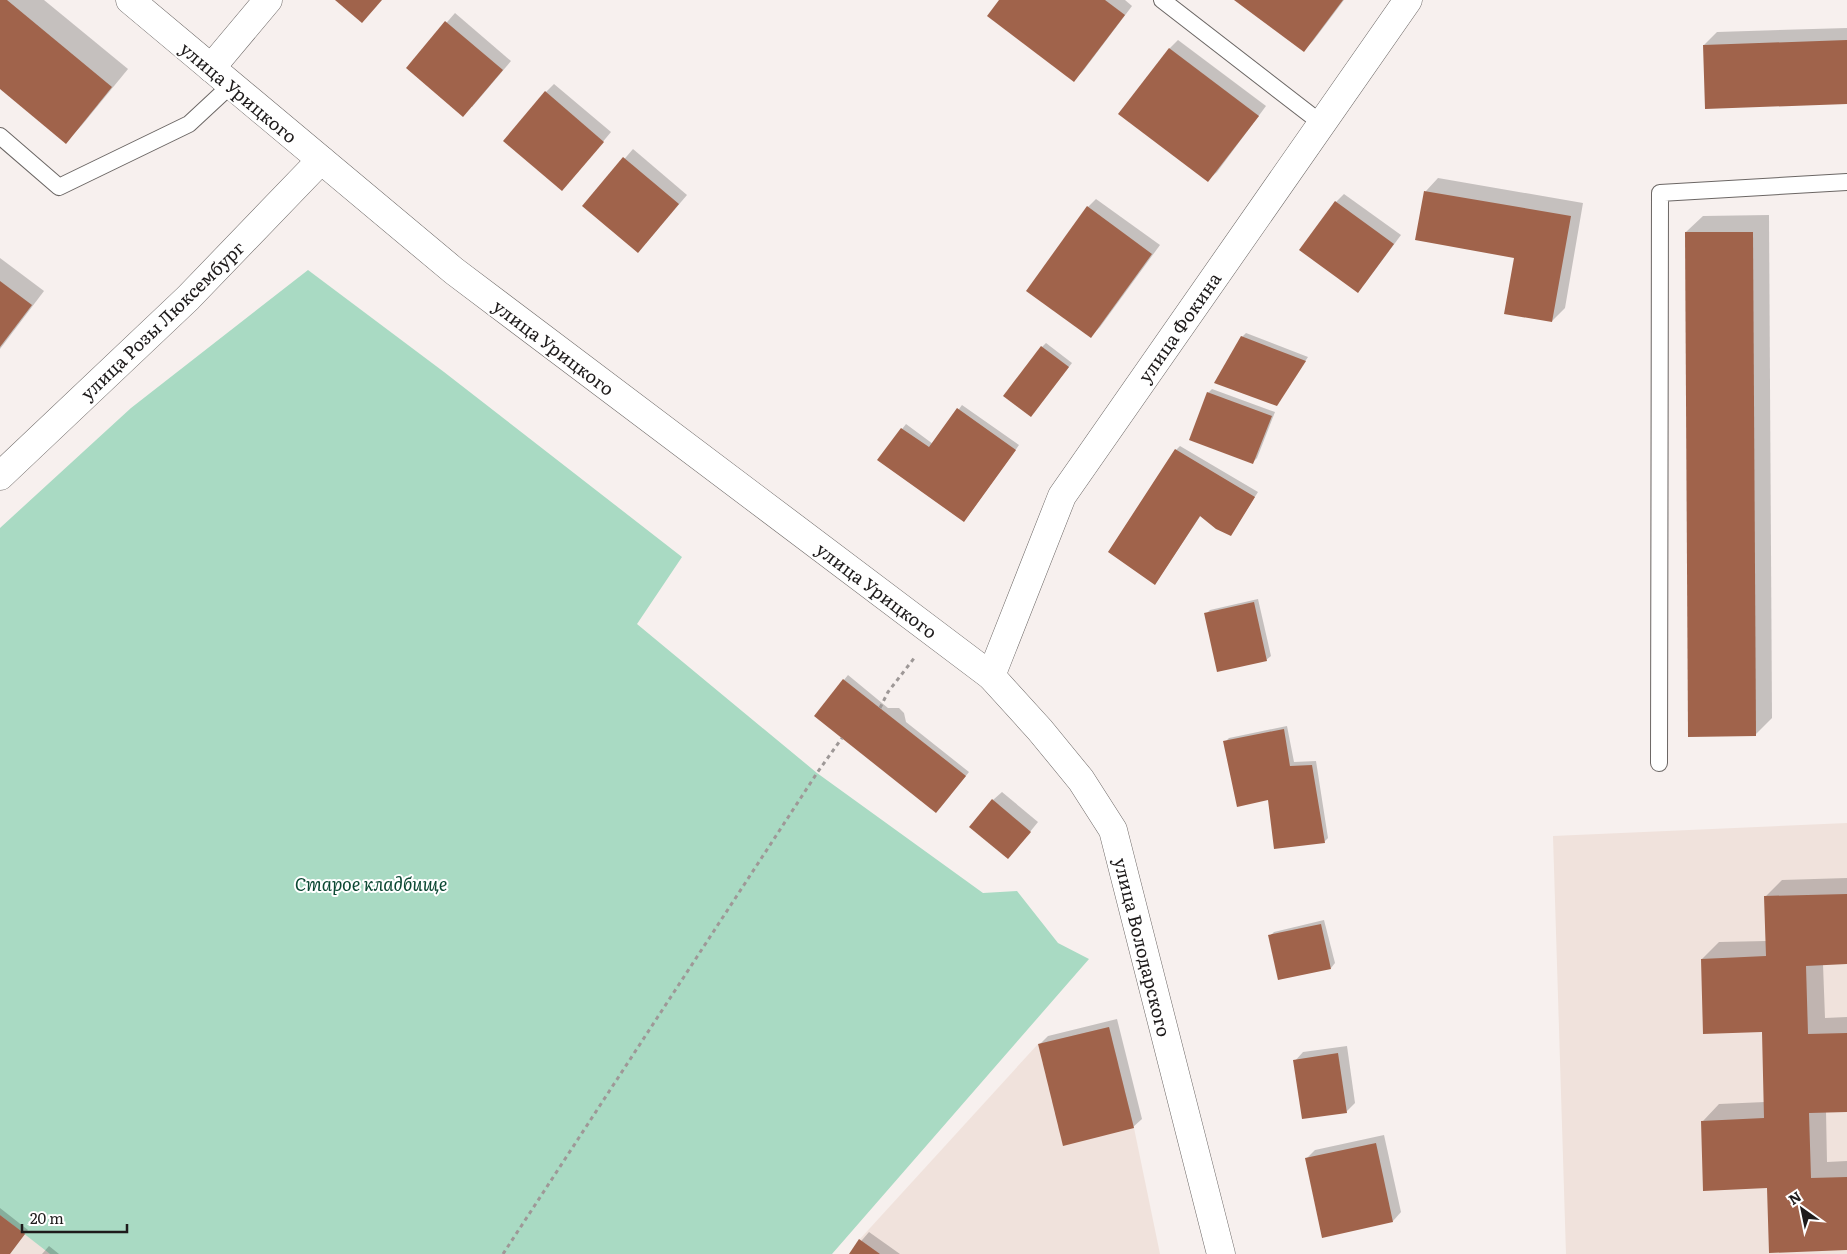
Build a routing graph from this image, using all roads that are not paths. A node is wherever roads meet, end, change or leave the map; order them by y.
1 (130, 0) edge
2 (268, 0) edge
3 (1162, 0) edge
4 (1408, 0) edge
5 (221, 76) junction
6 (1321, 124) junction
7 (0, 136) edge
8 (320, 160) junction
9 (1847, 182) edge
10 (0, 476) edge
11 (991, 676) junction
12 (1658, 763) dead end
13 (1221, 1254) edge

1 - 5 street, улица Урицкого
2 - 5 street
3 - 6 lane
4 - 6 street, улица Фокина
5 - 7 lane
5 - 8 street, улица Урицкого
6 - 11 street, улица Фокина
8 - 10 street, улица Розы Люксембург
8 - 11 street, улица Урицкого
9 - 12 lane
11 - 13 street, улица Володарского

